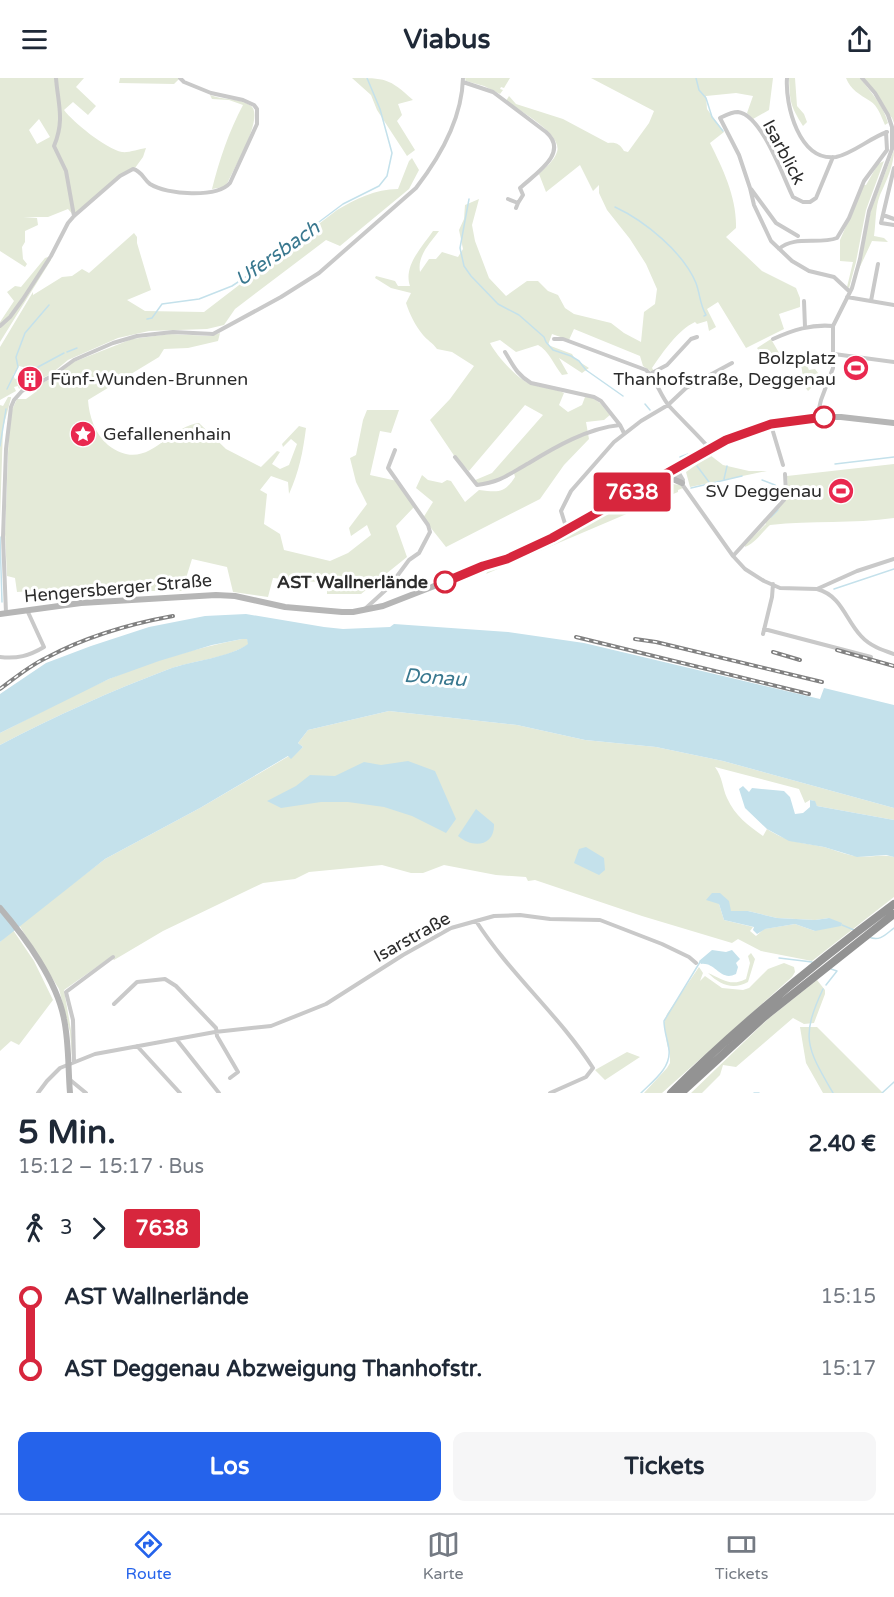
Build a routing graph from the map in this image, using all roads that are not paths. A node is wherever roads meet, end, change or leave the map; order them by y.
1 (56, 78) edge
2 (180, 78) edge
3 (786, 78) edge
4 (862, 78) edge
5 (463, 80) edge
6 (892, 131) junction
7 (886, 132) junction
8 (893, 149) edge
9 (833, 157) junction
10 (894, 168) edge
11 (893, 178) edge
12 (750, 188) junction
13 (508, 199) dead end
14 (518, 203) junction
15 (516, 208) dead end
16 (883, 215) junction
17 (74, 216) junction
18 (894, 219) edge
19 (894, 225) edge
20 (798, 236) dead end
21 (779, 249) junction
22 (878, 264) dead end
23 (848, 295) junction
24 (804, 301) dead end
25 (871, 301) junction
26 (894, 305) edge
27 (0, 326) edge
28 (833, 326) junction
29 (805, 327) junction
30 (697, 337) dead end
31 (554, 339) dead end
32 (773, 339) dead end
33 (505, 352) dead end
34 (834, 354) junction
35 (894, 362) edge
36 (732, 363) dead end
37 (650, 374) junction
38 (668, 405) junction
39 (817, 417) junction
40 (894, 423) edge
41 (771, 424) junction
42 (620, 425) junction
43 (624, 433) junction
44 (710, 449) junction
45 (395, 450) dead end
46 (455, 457) dead end
47 (783, 465) dead end
48 (674, 469) junction
49 (785, 474) dead end
50 (682, 483) junction
51 (642, 487) junction
52 (567, 530) junction
53 (733, 556) junction
54 (894, 559) edge
55 (773, 584) junction
56 (817, 589) junction
57 (27, 610) junction
58 (363, 610) junction
59 (3, 614) edge
60 (894, 654) edge
61 (0, 657) edge
62 (871, 657) dead end
63 (894, 904) edge
64 (0, 908) edge
65 (894, 914) edge
66 (476, 921) junction
67 (113, 957) dead end
68 (696, 963) dead end
69 (797, 984) junction
70 (114, 1004) dead end
71 (215, 1032) junction
72 (177, 1040) junction
73 (137, 1046) junction
74 (71, 1064) junction
75 (69, 1078) junction
76 (230, 1078) dead end
77 (38, 1093) edge
78 (70, 1093) edge
79 (86, 1093) edge
80 (180, 1093) edge
81 (219, 1093) edge
82 (550, 1093) edge
83 (671, 1093) edge
84 (681, 1093) edge

1 - 17 street
2 - 17 street
3 - 9 street
4 - 6 street
5 - 14 street
5 - 59 street
6 - 7 street
6 - 8 street
7 - 9 street
7 - 21 street
8 - 23 street
9 - 12 street, Isarblick
10 - 11 street
11 - 16 street
12 - 20 street
12 - 21 street
13 - 14 street
14 - 15 street
16 - 18 street
16 - 19 street
17 - 27 street
21 - 23 street
22 - 25 street
23 - 25 street
23 - 28 street
24 - 29 street
25 - 26 street
28 - 29 street
28 - 34 street
29 - 32 street
30 - 37 street
31 - 37 street
33 - 42 street
34 - 35 street
34 - 39 street
36 - 38 street
37 - 38 street
38 - 43 street
38 - 44 street
39 - 40 main road, Hengersberger Straße
39 - 41 main road, Hengersberger Straße
41 - 44 main road, Hengersberger Straße
41 - 47 street
42 - 43 street
42 - 46 street
43 - 52 street
44 - 48 main road, Hengersberger Straße
45 - 58 street
48 - 50 street
48 - 51 main road, Hengersberger Straße
49 - 53 street
50 - 51 main road, Hengersberger Straße
50 - 53 street
51 - 52 main road, Hengersberger Straße
52 - 58 main road, Hengersberger Straße
53 - 55 street
54 - 56 street
55 - 56 street
55 - 62 street
56 - 60 street
57 - 58 main road, Hengersberger Straße
57 - 59 main road, Hengersberger Straße
57 - 61 street
63 - 69 highway
64 - 74 main road
65 - 69 highway
66 - 68 street, Isarstraße
66 - 71 street, Isarstraße
66 - 82 street
67 - 74 street
69 - 83 highway
69 - 84 highway
70 - 71 street
71 - 72 street, Isarstraße
71 - 76 street
72 - 73 street, Isarstraße
72 - 81 street
73 - 74 street, Isarstraße
73 - 80 street
74 - 75 main road
74 - 77 street, Isarstraße
75 - 78 main road
75 - 79 street

